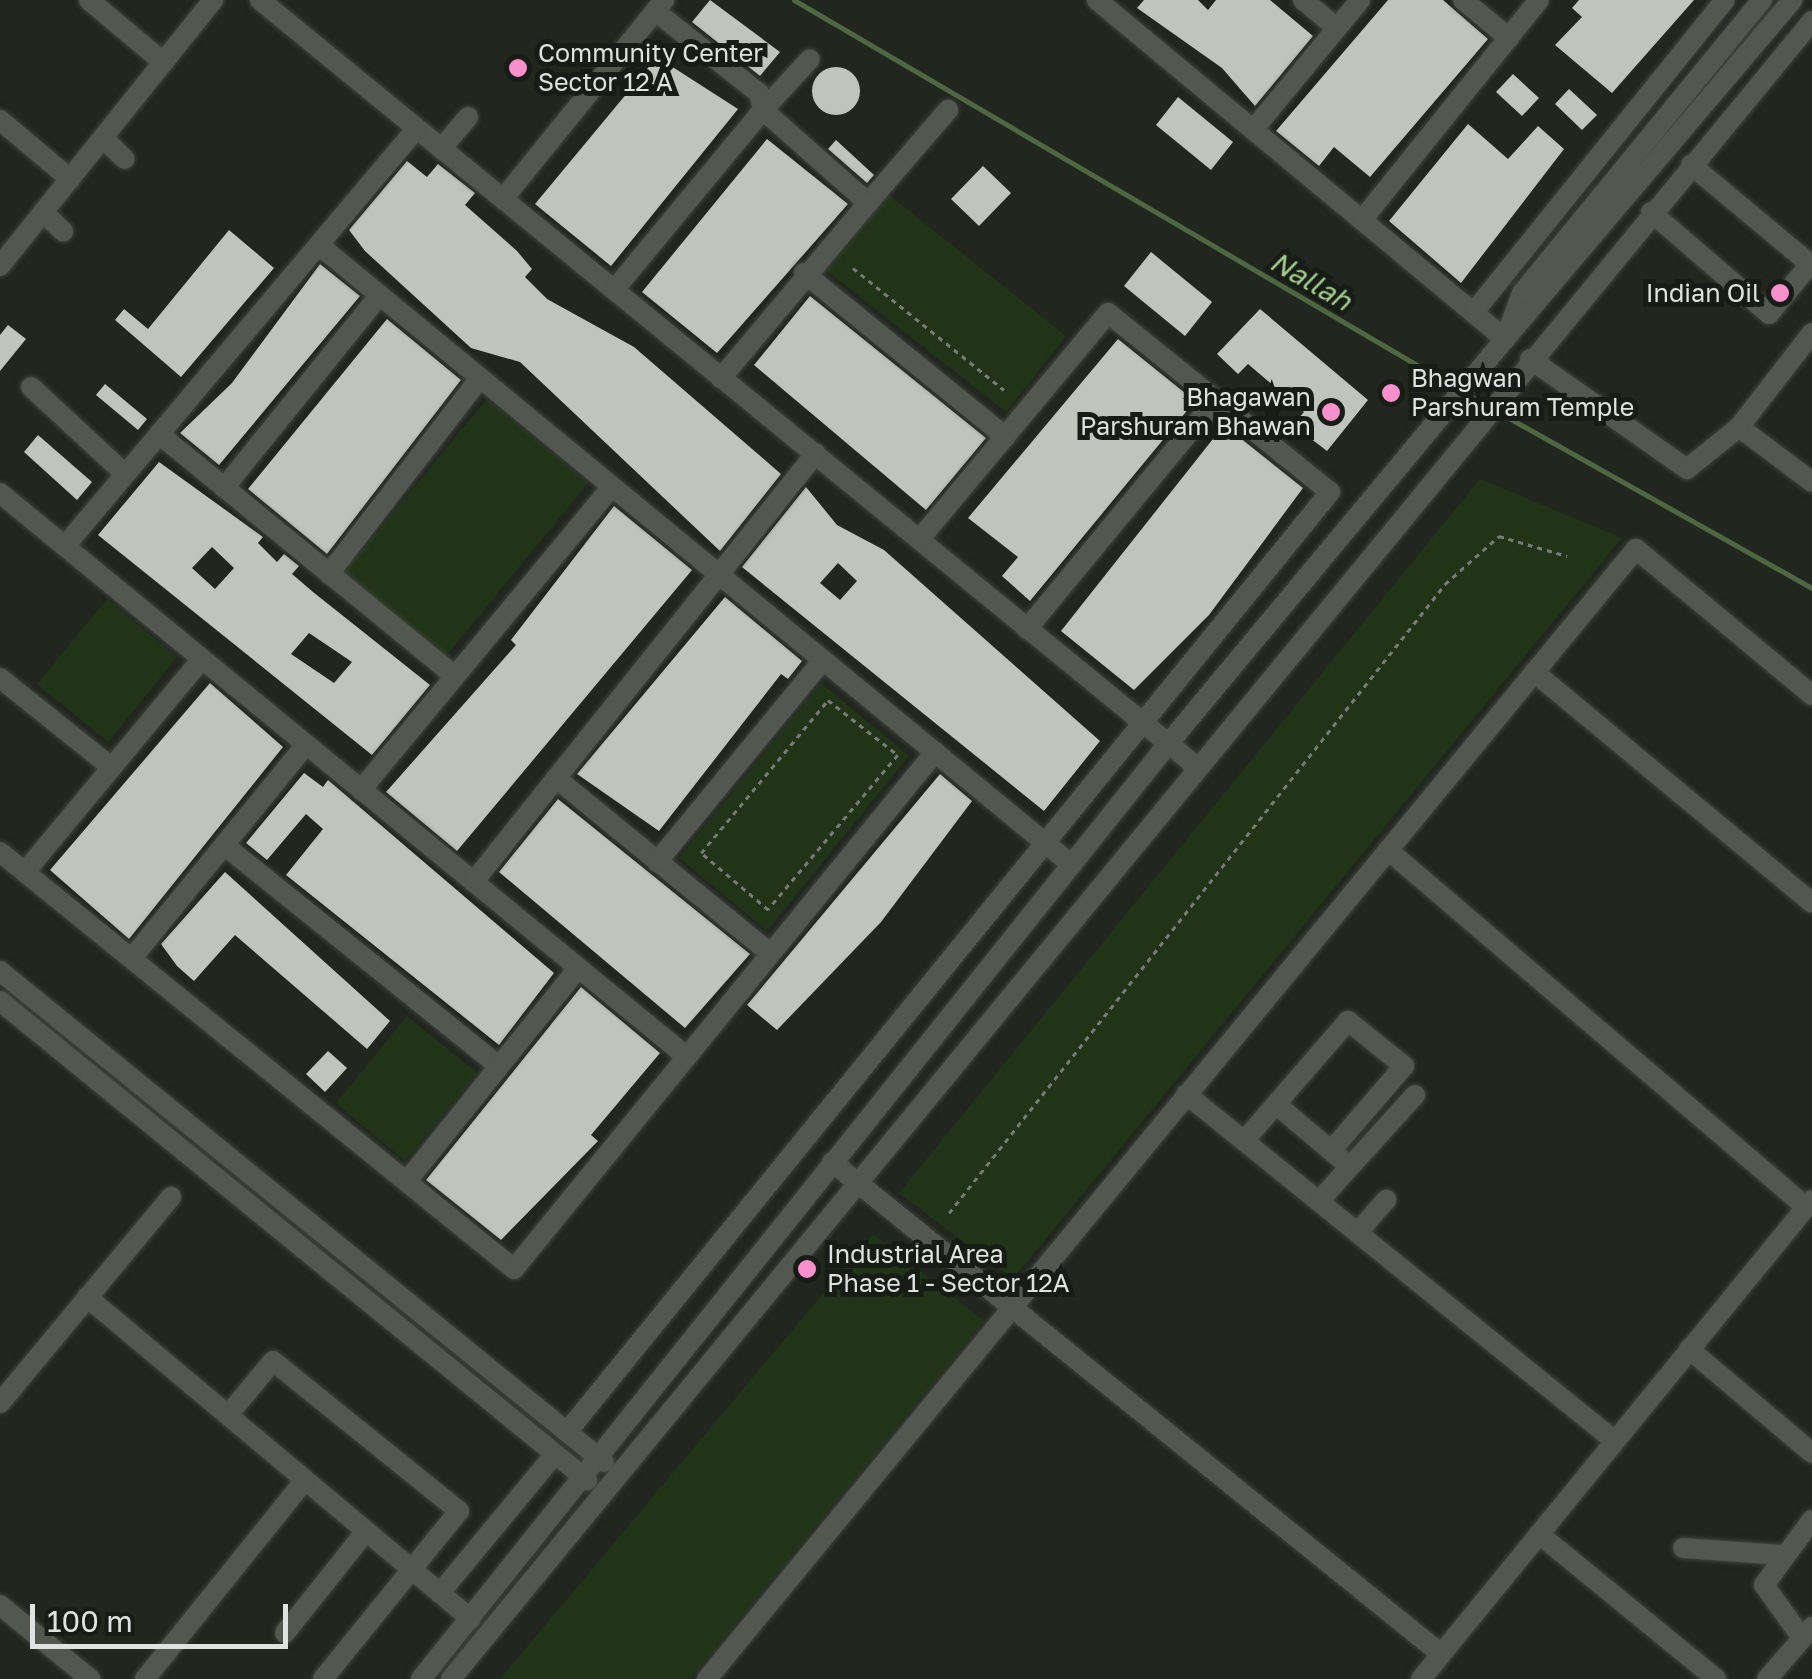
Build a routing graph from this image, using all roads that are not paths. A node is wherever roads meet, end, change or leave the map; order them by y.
1 (89, 0) edge
2 (213, 0) edge
3 (260, 0) edge
4 (1097, 0) edge
5 (1303, 0) edge
6 (1360, 0) edge
7 (1463, 0) edge
8 (1540, 0) edge
9 (1724, 0) edge
10 (1762, 0) edge
11 (1792, 0) edge
12 (660, 5) edge
13 (1812, 21) edge
14 (1337, 28) junction
15 (1509, 38) junction
16 (810, 59) dead end
17 (163, 62) junction
18 (762, 110) junction
19 (948, 110) dead end
20 (468, 117) dead end
21 (0, 120) edge
22 (416, 128) junction
23 (1254, 130) junction
24 (103, 138) junction
25 (442, 149) junction
26 (125, 159) dead end
27 (1691, 165) junction
28 (70, 179) junction
29 (503, 199) junction
30 (868, 203) junction
31 (43, 212) junction
32 (1651, 212) junction
33 (1362, 220) junction
34 (62, 231) dead end
35 (320, 246) junction
36 (0, 266) edge
37 (804, 273) junction
38 (614, 290) junction
39 (380, 295) junction
40 (1474, 312) junction
41 (1812, 333) edge
42 (1499, 346) junction
43 (1523, 368) junction
44 (480, 378) junction
45 (721, 378) junction
46 (31, 387) dead end
47 (1216, 400) junction
48 (1739, 427) junction
49 (159, 434) junction
50 (1006, 437) junction
51 (816, 453) junction
52 (125, 474) junction
53 (1812, 482) edge
54 (612, 487) junction
55 (224, 488) junction
56 (2, 500) edge
57 (919, 540) junction
58 (64, 546) junction
59 (330, 574) junction
60 (721, 574) junction
61 (1028, 629) junction
62 (202, 659) junction
63 (823, 660) junction
64 (1534, 672) junction
65 (455, 676) junction
66 (0, 678) edge
67 (1812, 695) edge
68 (1139, 720) junction
69 (1168, 744) junction
70 (306, 745) junction
71 (934, 752) junction
72 (1196, 766) junction
73 (111, 768) junction
74 (556, 778) junction
75 (362, 790) junction
76 (1043, 841) junction
77 (224, 845) junction
78 (1388, 850) junction
79 (0, 852) edge
80 (657, 862) junction
81 (1072, 865) junction
82 (25, 872) junction
83 (474, 880) junction
84 (1812, 903) edge
85 (770, 953) junction
86 (132, 958) junction
87 (578, 968) junction
88 (0, 972) edge
89 (0, 1001) edge
90 (686, 1056) junction
91 (499, 1066) junction
92 (1186, 1094) junction
93 (1415, 1095) dead end
94 (1277, 1105) junction
95 (1358, 1121) junction
96 (1377, 1138) junction
97 (1244, 1141) junction
98 (1331, 1151) junction
99 (832, 1162) junction
100 (1351, 1168) junction
101 (407, 1182) junction
102 (857, 1182) junction
103 (171, 1196) dead end
104 (1386, 1200) dead end
105 (1318, 1201) junction
106 (1809, 1203) edge
107 (1358, 1232) junction
108 (88, 1298) junction
109 (1011, 1306) junction
110 (1689, 1349) junction
111 (0, 1403) edge
112 (228, 1415) junction
113 (568, 1432) junction
114 (1615, 1441) junction
115 (1812, 1453) edge
116 (555, 1454) junction
117 (596, 1455) junction
118 (619, 1474) junction
119 (580, 1475) junction
120 (305, 1480) junction
121 (604, 1493) junction
122 (1812, 1520) edge
123 (366, 1531) junction
124 (1539, 1534) junction
125 (1683, 1548) dead end
126 (1782, 1555) junction
127 (412, 1570) junction
128 (440, 1593) junction
129 (0, 1605) edge
130 (471, 1619) junction
131 (1807, 1632) edge
132 (285, 1633) dead end
133 (1442, 1654) junction
134 (90, 1679) edge
135 (145, 1679) edge
136 (322, 1679) edge
137 (421, 1679) edge
138 (452, 1679) edge
139 (707, 1679) edge
140 (1421, 1679) edge
141 (1716, 1679) edge
142 (1767, 1679) edge

1 - 17 street
2 - 17 street
3 - 22 street
4 - 23 street
5 - 14 street
6 - 14 street
7 - 15 street
8 - 15 street
9 - 40 street
10 - 42 street
11 - 42 street
12 - 18 street
12 - 29 street
13 - 27 street
14 - 23 street
15 - 33 street
16 - 18 street
17 - 24 street
18 - 30 street
18 - 38 street
19 - 30 street
20 - 25 street
21 - 28 street
22 - 25 street
22 - 35 street
23 - 33 street
24 - 26 street
24 - 28 street
25 - 29 street
27 - 32 street
27 - 32 street
28 - 31 street
29 - 38 street
30 - 37 street
31 - 34 street
31 - 36 street
32 - 43 street
33 - 40 street
35 - 39 street
35 - 49 street
37 - 45 street
37 - 50 street
38 - 45 street
39 - 44 street
39 - 55 street
40 - 42 street
41 - 48 street
42 - 69 street
43 - 48 street
43 - 72 street
44 - 54 street
44 - 59 street
45 - 51 street
46 - 52 street
47 - 50 street
47 - 61 street
47 - 68 street
48 - 53 street
49 - 52 street
49 - 55 street
50 - 57 street
51 - 57 street
51 - 60 street
52 - 58 street
54 - 60 street
54 - 65 street
55 - 59 street
56 - 58 street
57 - 61 street
58 - 62 street
59 - 65 street
60 - 63 street
60 - 74 street
61 - 68 street
62 - 70 street
62 - 73 street
63 - 71 street
63 - 80 street
64 - 67 street
64 - 78 street
64 - 84 street
65 - 75 street
66 - 73 street
68 - 69 street
68 - 76 street
69 - 72 street
69 - 81 street
70 - 75 street
70 - 77 street
71 - 76 street
71 - 85 street
72 - 102 street
73 - 82 street
74 - 80 street
74 - 83 street
75 - 83 street
76 - 81 street
76 - 113 street
77 - 86 street
77 - 91 street
78 - 92 street
78 - 106 street
79 - 82 street
80 - 85 street
81 - 99 street
82 - 86 street
83 - 87 street
85 - 90 street
86 - 101 street
87 - 90 street
87 - 91 street
88 - 113 street
89 - 116 street
90 - 101 street
91 - 101 street
92 - 97 street
92 - 109 street
93 - 96 street
94 - 95 street
94 - 97 street
94 - 98 street
95 - 96 street
95 - 98 street
96 - 100 street
97 - 105 street
98 - 100 street
99 - 102 street
99 - 117 street
100 - 105 street
102 - 109 street
102 - 118 street
103 - 108 street
104 - 107 street
105 - 107 street
106 - 110 street
107 - 114 street
108 - 111 street
108 - 112 street
109 - 133 street
109 - 139 street
110 - 114 street
110 - 115 street
112 - 120 street
112 - 127 street
113 - 117 street
114 - 124 street
116 - 119 street
116 - 128 street
117 - 118 street
117 - 119 street
118 - 121 street
119 - 121 street
119 - 130 street
120 - 123 street
120 - 135 street
121 - 138 street
122 - 126 street
123 - 127 street
123 - 132 street
124 - 133 street
124 - 141 street
125 - 126 street
126 - 131 street
127 - 128 street
127 - 136 street
128 - 130 street
129 - 134 street
130 - 137 street
131 - 142 street
133 - 140 street

